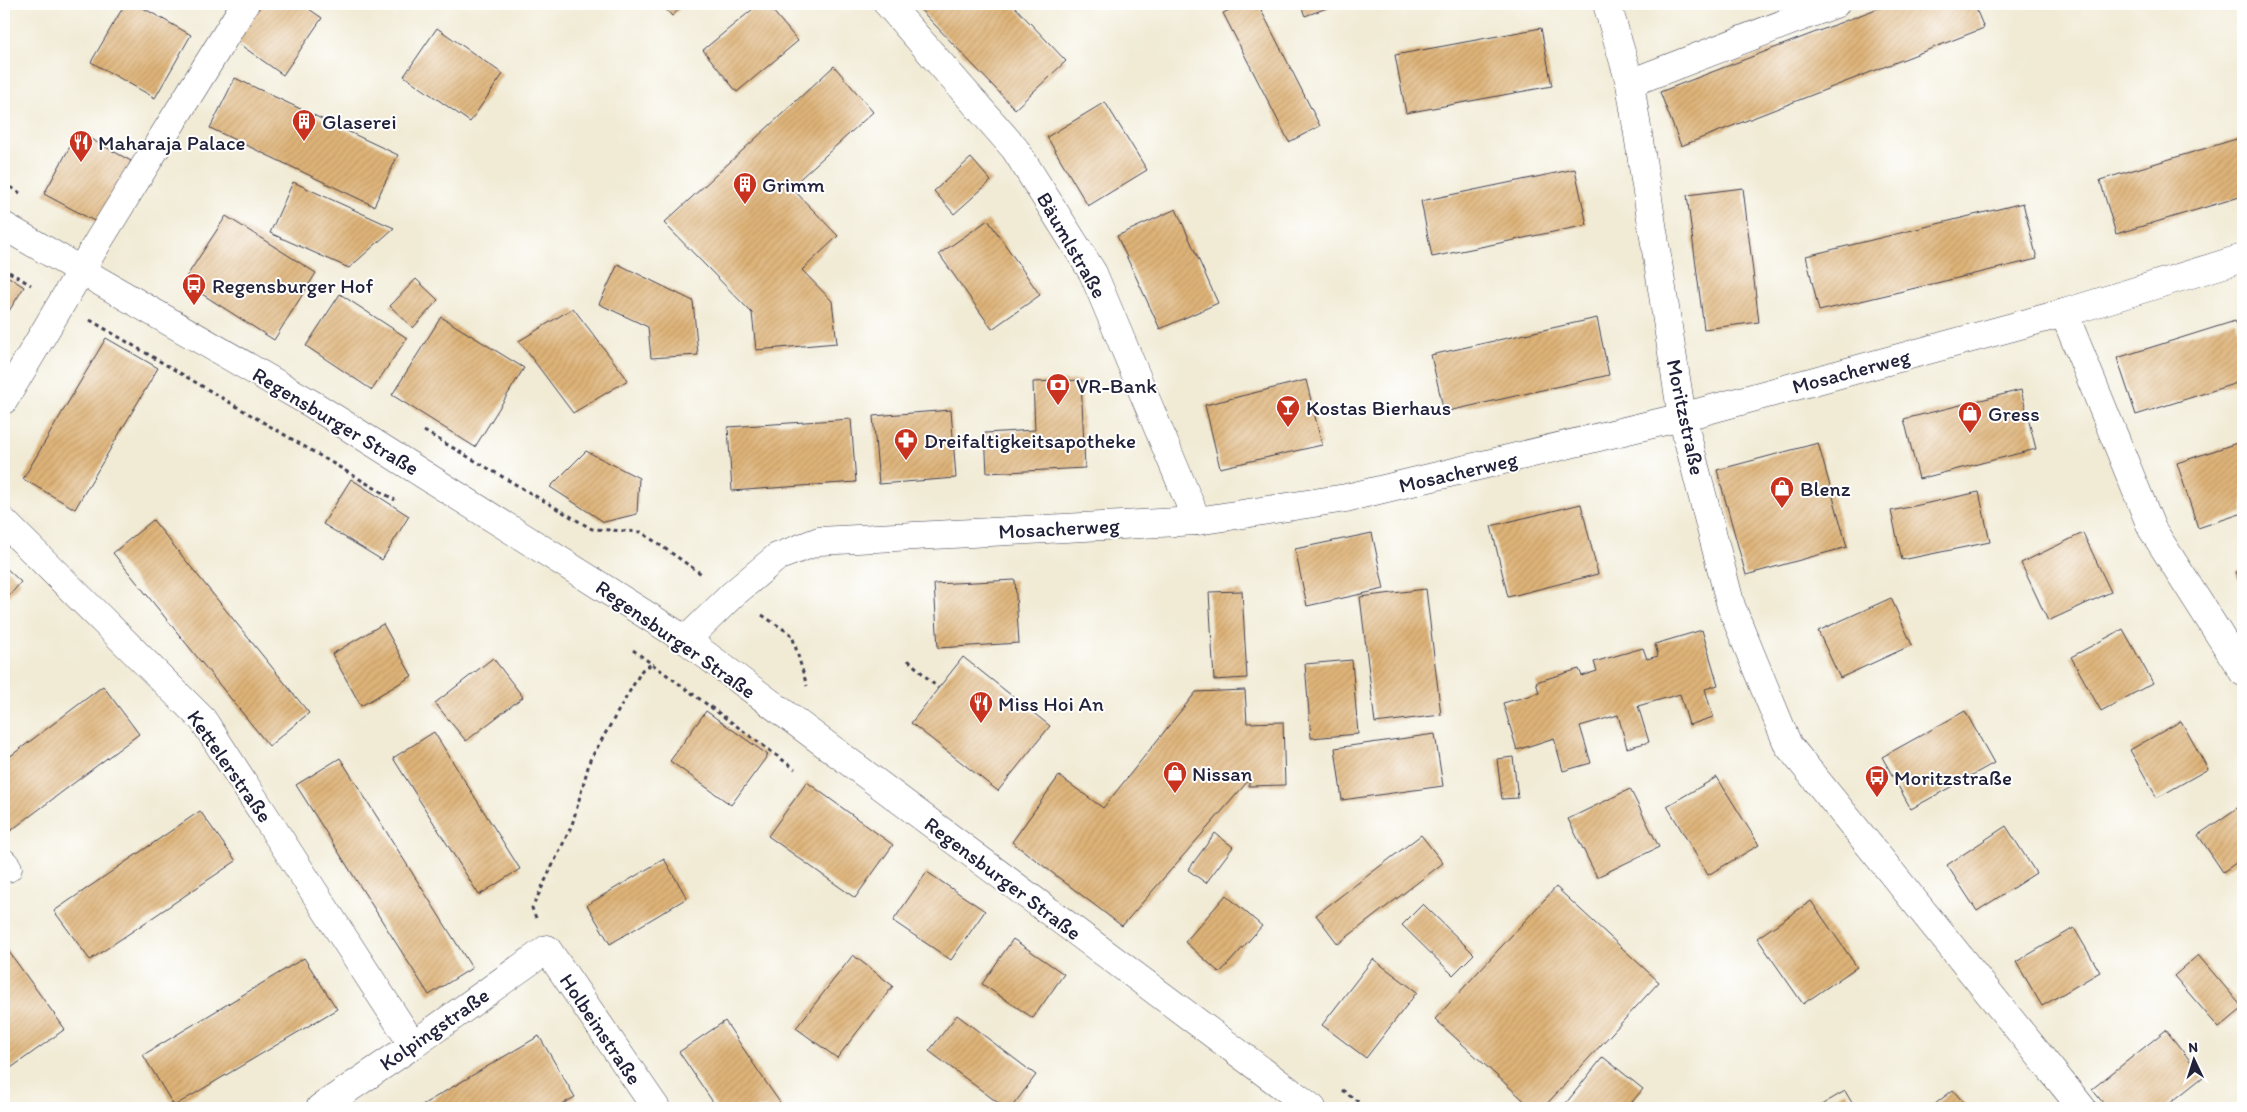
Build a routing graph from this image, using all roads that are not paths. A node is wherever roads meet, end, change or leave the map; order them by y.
1 (245, 4) edge
2 (888, 4) edge
3 (1607, 4) edge
4 (1835, 4) edge
5 (1630, 83) junction
6 (4, 226) edge
7 (2243, 258) edge
8 (82, 271) junction
9 (2064, 313) junction
10 (4, 400) edge
11 (1682, 417) junction
12 (1197, 521) junction
13 (4, 522) edge
14 (686, 640) junction
15 (2243, 672) edge
16 (547, 949) joint
17 (413, 1045) junction
18 (320, 1108) edge
19 (656, 1108) edge
20 (1312, 1108) edge
21 (2082, 1108) edge

1 - 8 street
2 - 12 street, Bäumlstraße
3 - 5 street, Moritzstraße
4 - 5 street
5 - 11 street, Moritzstraße
6 - 8 street, Regensburger Straße
7 - 9 street, Mosacherweg
8 - 10 street
8 - 14 street, Regensburger Straße
9 - 11 street, Mosacherweg
9 - 15 street
11 - 12 street, Mosacherweg
11 - 21 street, Moritzstraße
12 - 14 street, Mosacherweg
13 - 17 street, Kettelerstraße
14 - 20 street, Regensburger Straße
16 - 17 street, Kolpingstraße
16 - 19 street, Holbeinstraße
17 - 18 street, Kolpingstraße

